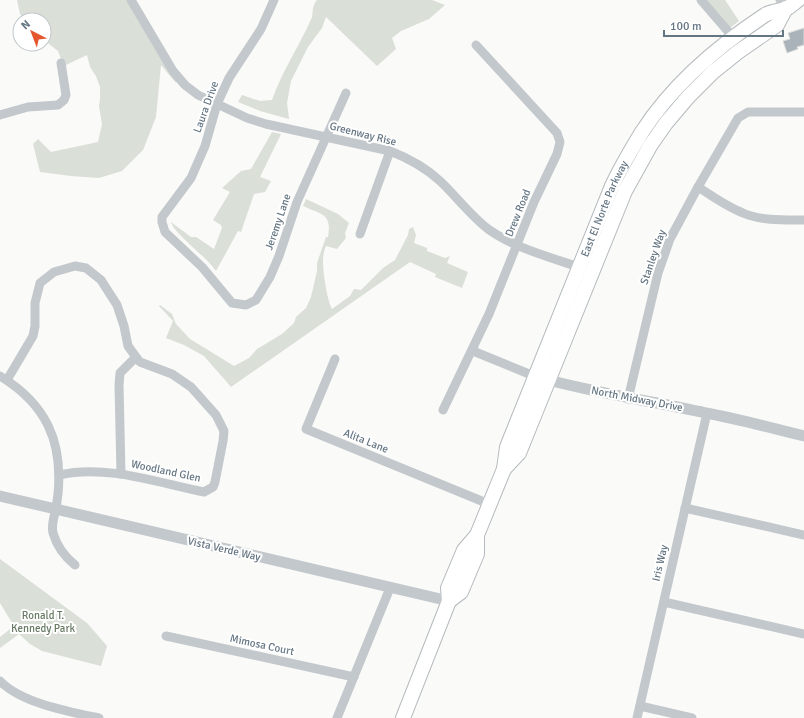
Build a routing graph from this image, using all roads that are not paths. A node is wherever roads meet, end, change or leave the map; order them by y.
1 (131, 0) edge
2 (274, 0) edge
3 (701, 0) edge
4 (798, 0) edge
5 (783, 4) edge
6 (734, 37) junction
7 (476, 45) dead end
8 (61, 63) dead end
9 (346, 93) dead end
10 (217, 104) junction
11 (804, 112) edge
12 (0, 115) edge
13 (326, 137) junction
14 (390, 151) junction
15 (698, 187) junction
16 (804, 220) edge
17 (360, 234) dead end
18 (517, 246) junction
19 (579, 267) junction
20 (592, 272) junction
21 (242, 305) joint
22 (473, 350) junction
23 (136, 357) junction
24 (335, 359) dead end
25 (534, 376) junction
26 (3, 378) edge
27 (549, 380) junction
28 (628, 398) junction
29 (443, 410) dead end
30 (707, 413) junction
31 (804, 436) edge
32 (504, 469) junction
33 (121, 474) junction
34 (60, 475) junction
35 (0, 496) edge
36 (489, 504) junction
37 (685, 508) junction
38 (56, 509) junction
39 (804, 535) edge
40 (75, 565) dead end
41 (390, 588) junction
42 (449, 601) junction
43 (664, 602) junction
44 (804, 634) edge
45 (166, 636) dead end
46 (354, 676) junction
47 (0, 681) edge
48 (640, 706) junction
49 (99, 718) edge
50 (337, 718) edge
51 (403, 718) edge
52 (637, 718) edge
53 (692, 718) edge

1 - 10 street, Greenway Rise
2 - 10 street, Laura Drive
3 - 6 street
4 - 5 main road, East El Norte Parkway
5 - 6 main road, East El Norte Parkway
5 - 20 main road, East El Norte Parkway
6 - 19 main road, East El Norte Parkway
7 - 18 street, Drew Road
8 - 12 street
9 - 13 street, Jeremy Lane
10 - 13 street, Greenway Rise
10 - 21 street, Laura Drive
11 - 15 street, Stanley Way
13 - 14 street, Greenway Rise
13 - 21 street, Jeremy Lane
14 - 17 street
14 - 18 street, Greenway Rise
15 - 16 street
15 - 28 street, Stanley Way
18 - 19 street, Greenway Rise
18 - 22 street, Drew Road
19 - 20 street, Greenway Rise
19 - 25 main road, East El Norte Parkway
20 - 27 main road, East El Norte Parkway
22 - 25 street, North Midway Drive
22 - 29 street, Drew Road
23 - 26 street
23 - 33 street
23 - 33 street, Woodland Glen
24 - 36 street, Alita Lane
25 - 27 street, North Midway Drive
25 - 32 main road, East El Norte Parkway
26 - 34 street
27 - 28 street, North Midway Drive
27 - 32 main road, East El Norte Parkway
28 - 30 street, North Midway Drive
30 - 31 street, North Midway Drive
30 - 37 street, Iris Way
32 - 36 main road, East El Norte Parkway
33 - 34 street, Woodland Glen
34 - 38 street
35 - 38 street, Vista Verde Way
36 - 42 main road, East El Norte Parkway
37 - 39 street
37 - 43 street, Iris Way
38 - 40 street
38 - 41 street, Vista Verde Way
41 - 42 street, Vista Verde Way
41 - 46 street
42 - 51 main road, East El Norte Parkway
43 - 44 street
43 - 48 street, Iris Way
45 - 46 street, Mimosa Court
46 - 50 street
47 - 49 street
48 - 52 street, Iris Way
48 - 53 street

